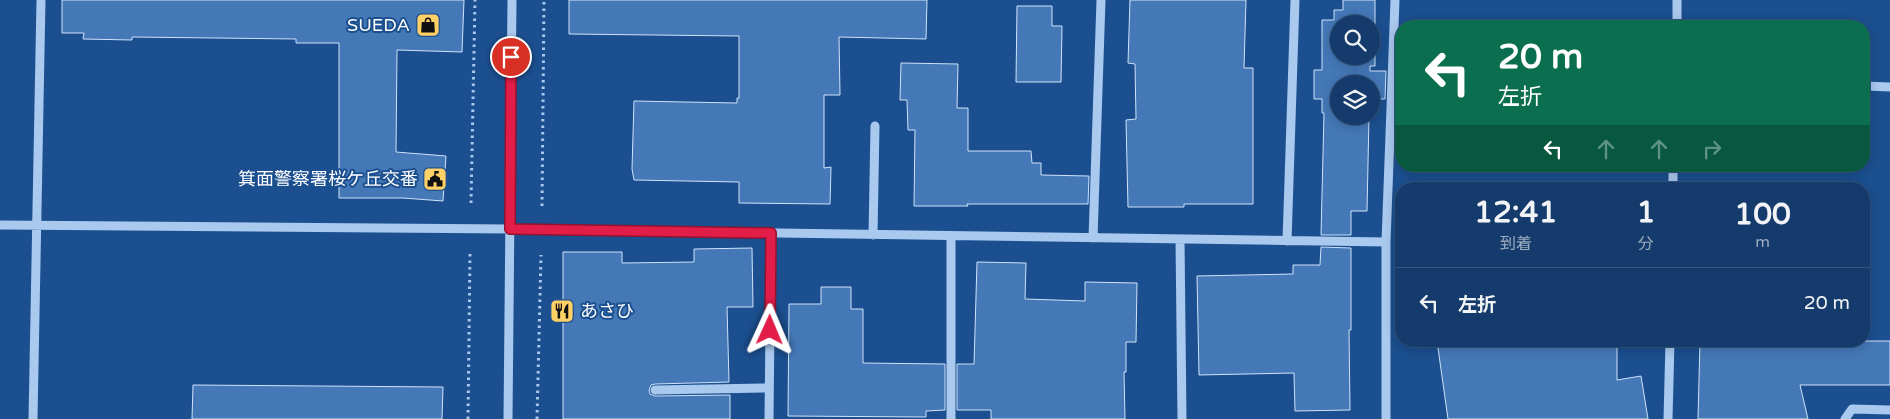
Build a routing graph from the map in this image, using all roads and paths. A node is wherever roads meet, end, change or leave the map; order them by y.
1 (41, 0) edge
2 (512, 0) edge
3 (1101, 0) edge
4 (1295, 0) edge
5 (1395, 0) edge
6 (1677, 0) edge
7 (1395, 20) edge
8 (1676, 20) edge
9 (1870, 86) edge
10 (1890, 87) edge
11 (1395, 111) edge
12 (875, 126) dead end
13 (0, 225) edge
14 (36, 226) junction
15 (510, 229) junction
16 (771, 233) junction
17 (873, 235) junction
18 (951, 236) junction
19 (1093, 238) junction
20 (1180, 239) junction
21 (1287, 241) junction
22 (1386, 242) junction
23 (1670, 347) edge
24 (769, 388) junction
25 (655, 390) dead end
26 (1890, 410) edge
27 (33, 419) edge
28 (508, 419) edge
29 (769, 419) edge
30 (951, 419) edge
31 (1182, 419) edge
32 (1386, 419) edge
33 (1668, 419) edge
34 (1845, 419) edge

1 - 14 street
2 - 15 street
3 - 19 street
4 - 21 street
5 - 7 street
6 - 8 street
9 - 10 street
11 - 22 street
12 - 17 street
13 - 14 street
14 - 15 street
14 - 27 street
15 - 16 street
15 - 28 street
16 - 17 street
16 - 24 street
17 - 18 street
18 - 19 street
18 - 30 street
19 - 20 street
20 - 21 street
20 - 31 street
21 - 22 street
22 - 32 street
23 - 33 street
24 - 25 street
24 - 29 street
26 - 34 street

